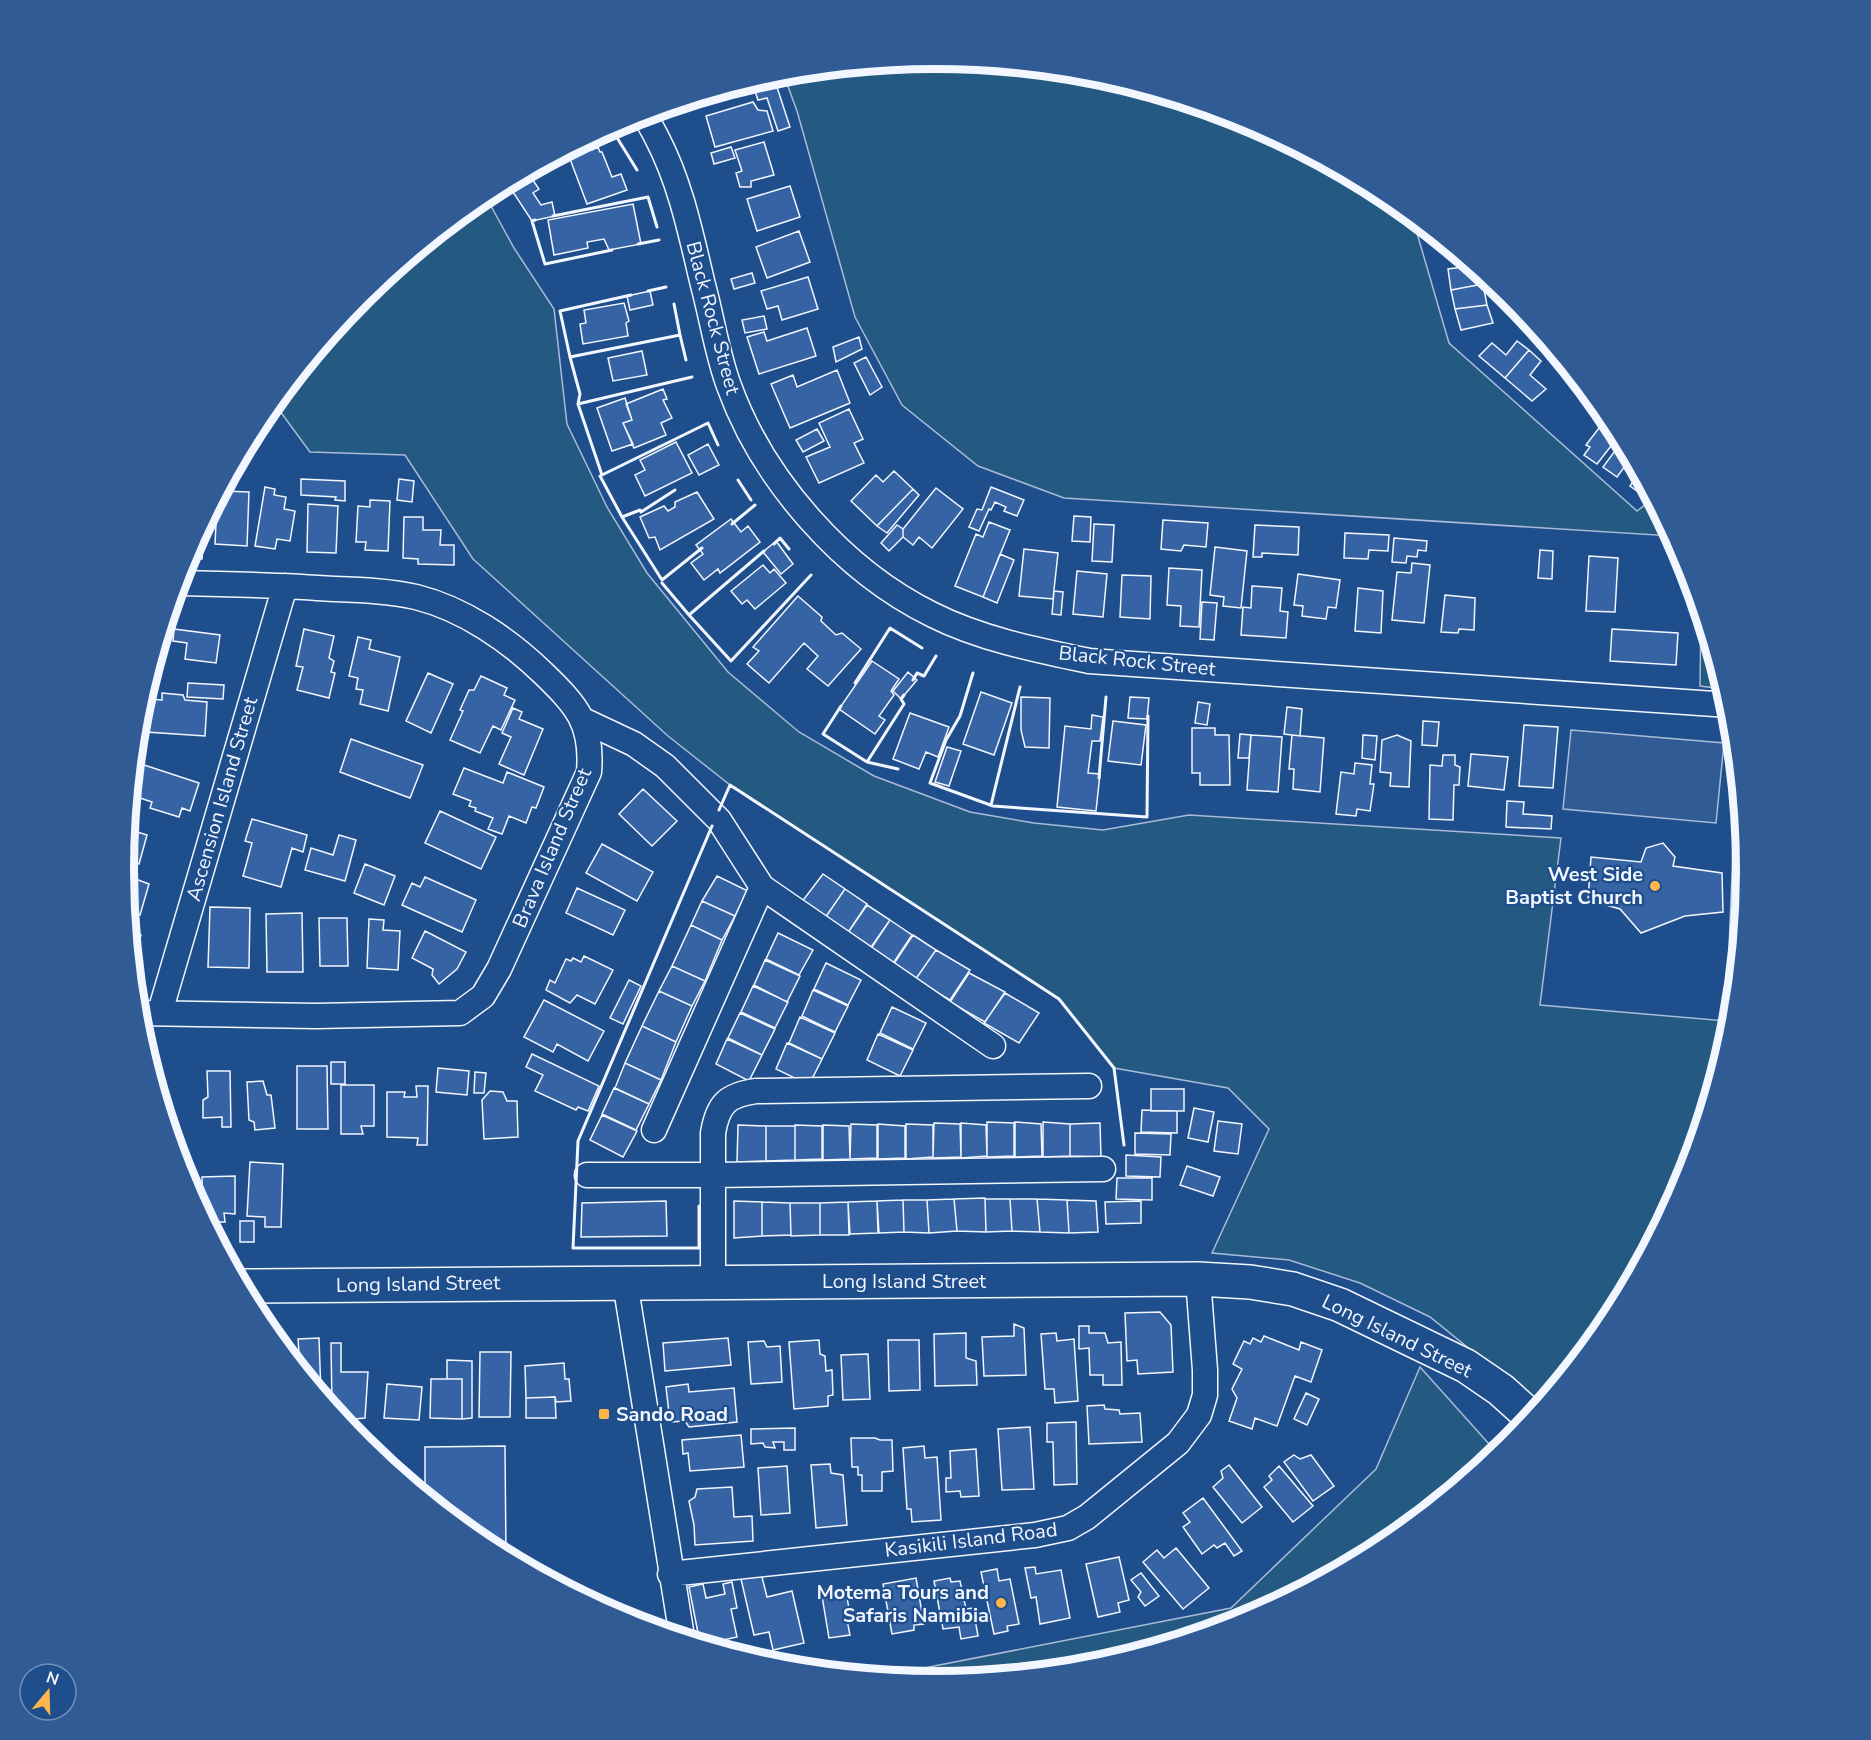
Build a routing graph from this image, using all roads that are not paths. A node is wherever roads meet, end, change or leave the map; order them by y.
1 (648, 123) edge
2 (188, 583) edge
3 (285, 585) junction
4 (1719, 704) edge
5 (583, 720) junction
6 (762, 887) junction
7 (149, 1013) edge
8 (993, 1046) dead end
9 (1089, 1086) dead end
10 (654, 1131) dead end
11 (1103, 1169) dead end
12 (587, 1175) dead end
13 (714, 1175) junction
14 (1198, 1279) junction
15 (625, 1282) junction
16 (713, 1282) junction
17 (252, 1286) edge
18 (1525, 1412) edge
19 (670, 1574) junction
20 (680, 1629) edge

1 - 4 street, Black Rock Street
2 - 3 street, Brava Island Street
3 - 5 street, Brava Island Street
3 - 7 street, Ascension Island Street
5 - 6 street
5 - 7 street, Brava Island Street
6 - 8 street
6 - 10 street
9 - 13 street
11 - 13 street
12 - 13 street
13 - 16 street
14 - 16 street, Long Island Street
14 - 18 street, Long Island Street
14 - 19 street, Kasikili Island Road
15 - 16 street, Long Island Street
15 - 17 street, Long Island Street
15 - 19 street
19 - 20 street

